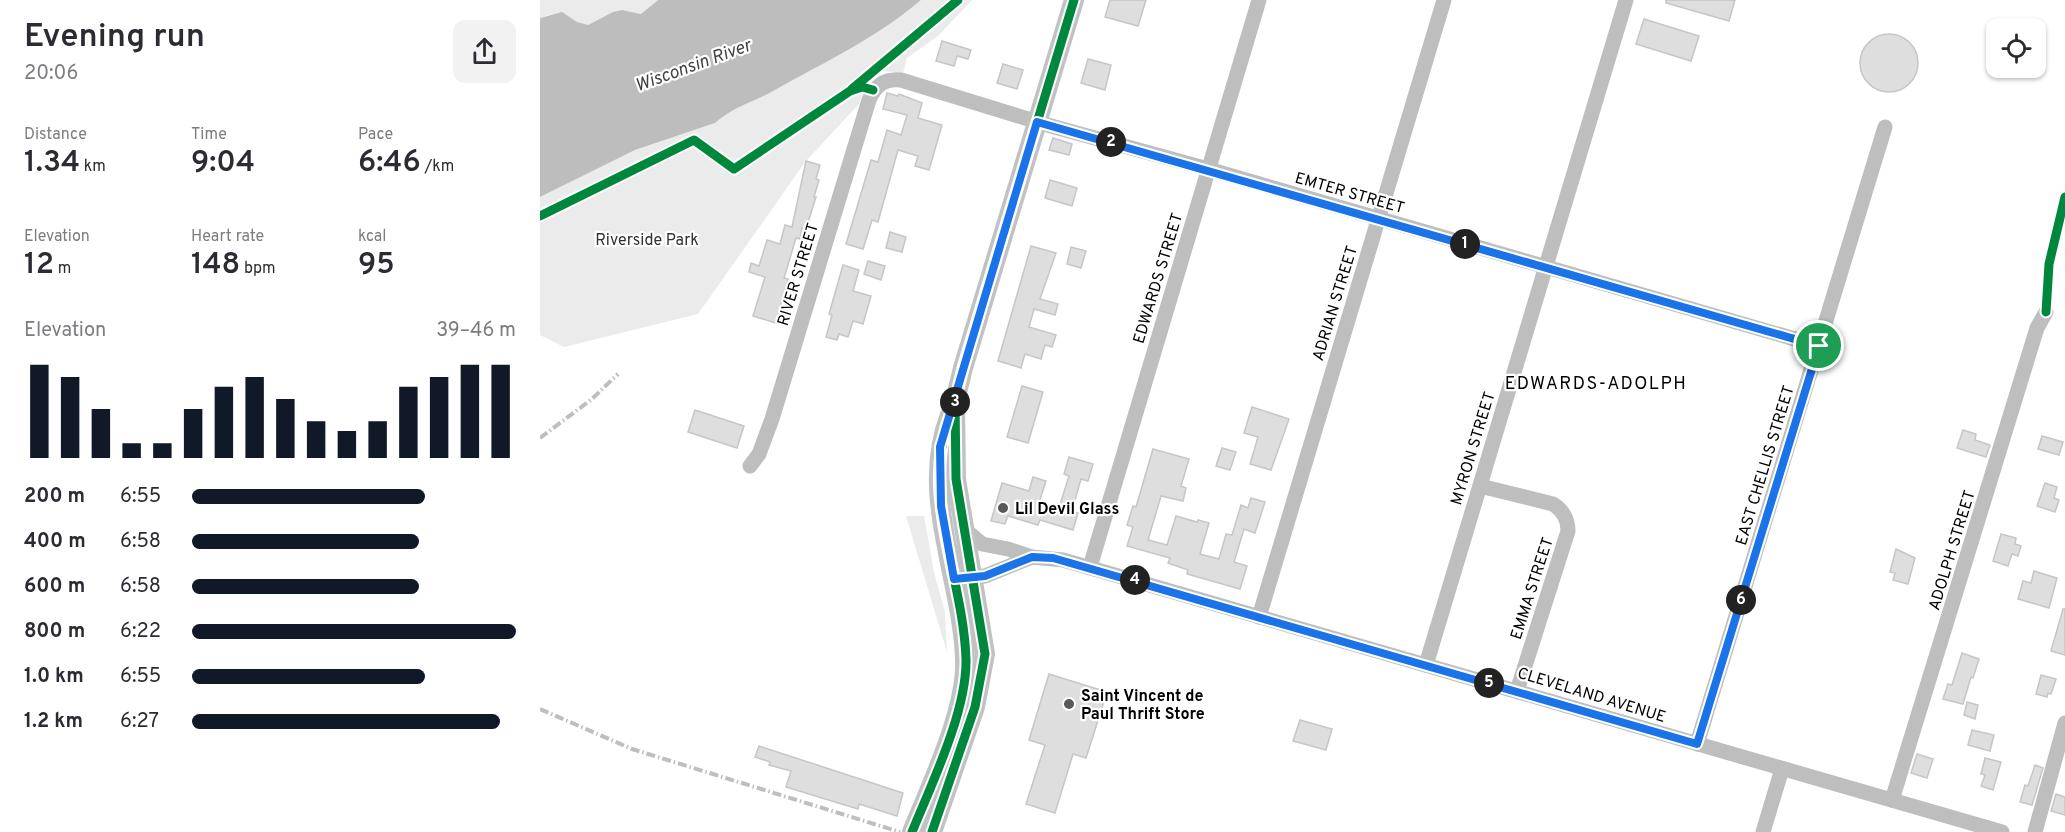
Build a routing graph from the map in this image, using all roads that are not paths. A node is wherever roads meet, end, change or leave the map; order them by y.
1 (1074, 0) edge
2 (1259, 0) edge
3 (1444, 0) edge
4 (1626, 0) edge
5 (873, 90) joint
6 (1037, 122) junction
7 (1885, 127) dead end
8 (1208, 169) junction
9 (1378, 219) junction
10 (1545, 267) junction
11 (2046, 312) dead end
12 (1819, 346) junction
13 (955, 401) junction
14 (750, 466) dead end
15 (1480, 486) junction
16 (963, 528) junction
17 (1032, 557) junction
18 (1090, 567) junction
19 (963, 578) junction
20 (1259, 617) junction
21 (1426, 665) junction
22 (1517, 691) junction
23 (2065, 723) edge
24 (1697, 744) junction
25 (1782, 769) junction
26 (1892, 800) junction
27 (912, 832) edge
28 (932, 832) edge
29 (1763, 832) edge
30 (2002, 832) edge
31 (2035, 832) edge

1 - 6 main road
2 - 8 street, EDWARDS STREET
3 - 9 street, ADRIAN STREET
4 - 10 street, MYRON STREET
5 - 6 street, EMTER STREET
5 - 14 street, RIVER STREET
6 - 8 street, EMTER STREET
6 - 13 main road
7 - 12 street, EAST CHELLIS STREET
8 - 9 street, EMTER STREET
8 - 18 street, EDWARDS STREET
9 - 10 street, EMTER STREET
9 - 20 street, ADRIAN STREET
10 - 12 street, EMTER STREET
10 - 15 street, MYRON STREET
11 - 26 street, ADOLPH STREET
12 - 24 street, EAST CHELLIS STREET
13 - 16 main road
13 - 19 main road
15 - 21 street, MYRON STREET
15 - 22 street, EMMA STREET
16 - 17 street, CLEVELAND AVENUE
16 - 19 main road
17 - 18 street, CLEVELAND AVENUE
17 - 19 street, CLEVELAND AVENUE
18 - 20 street, CLEVELAND AVENUE
19 - 27 main road
19 - 28 main road
20 - 21 street, CLEVELAND AVENUE
21 - 22 street, CLEVELAND AVENUE
22 - 24 street, CLEVELAND AVENUE
23 - 31 street
24 - 25 street, CLEVELAND AVENUE
25 - 26 street, CLEVELAND AVENUE
25 - 29 street
26 - 30 street, CLEVELAND AVENUE

